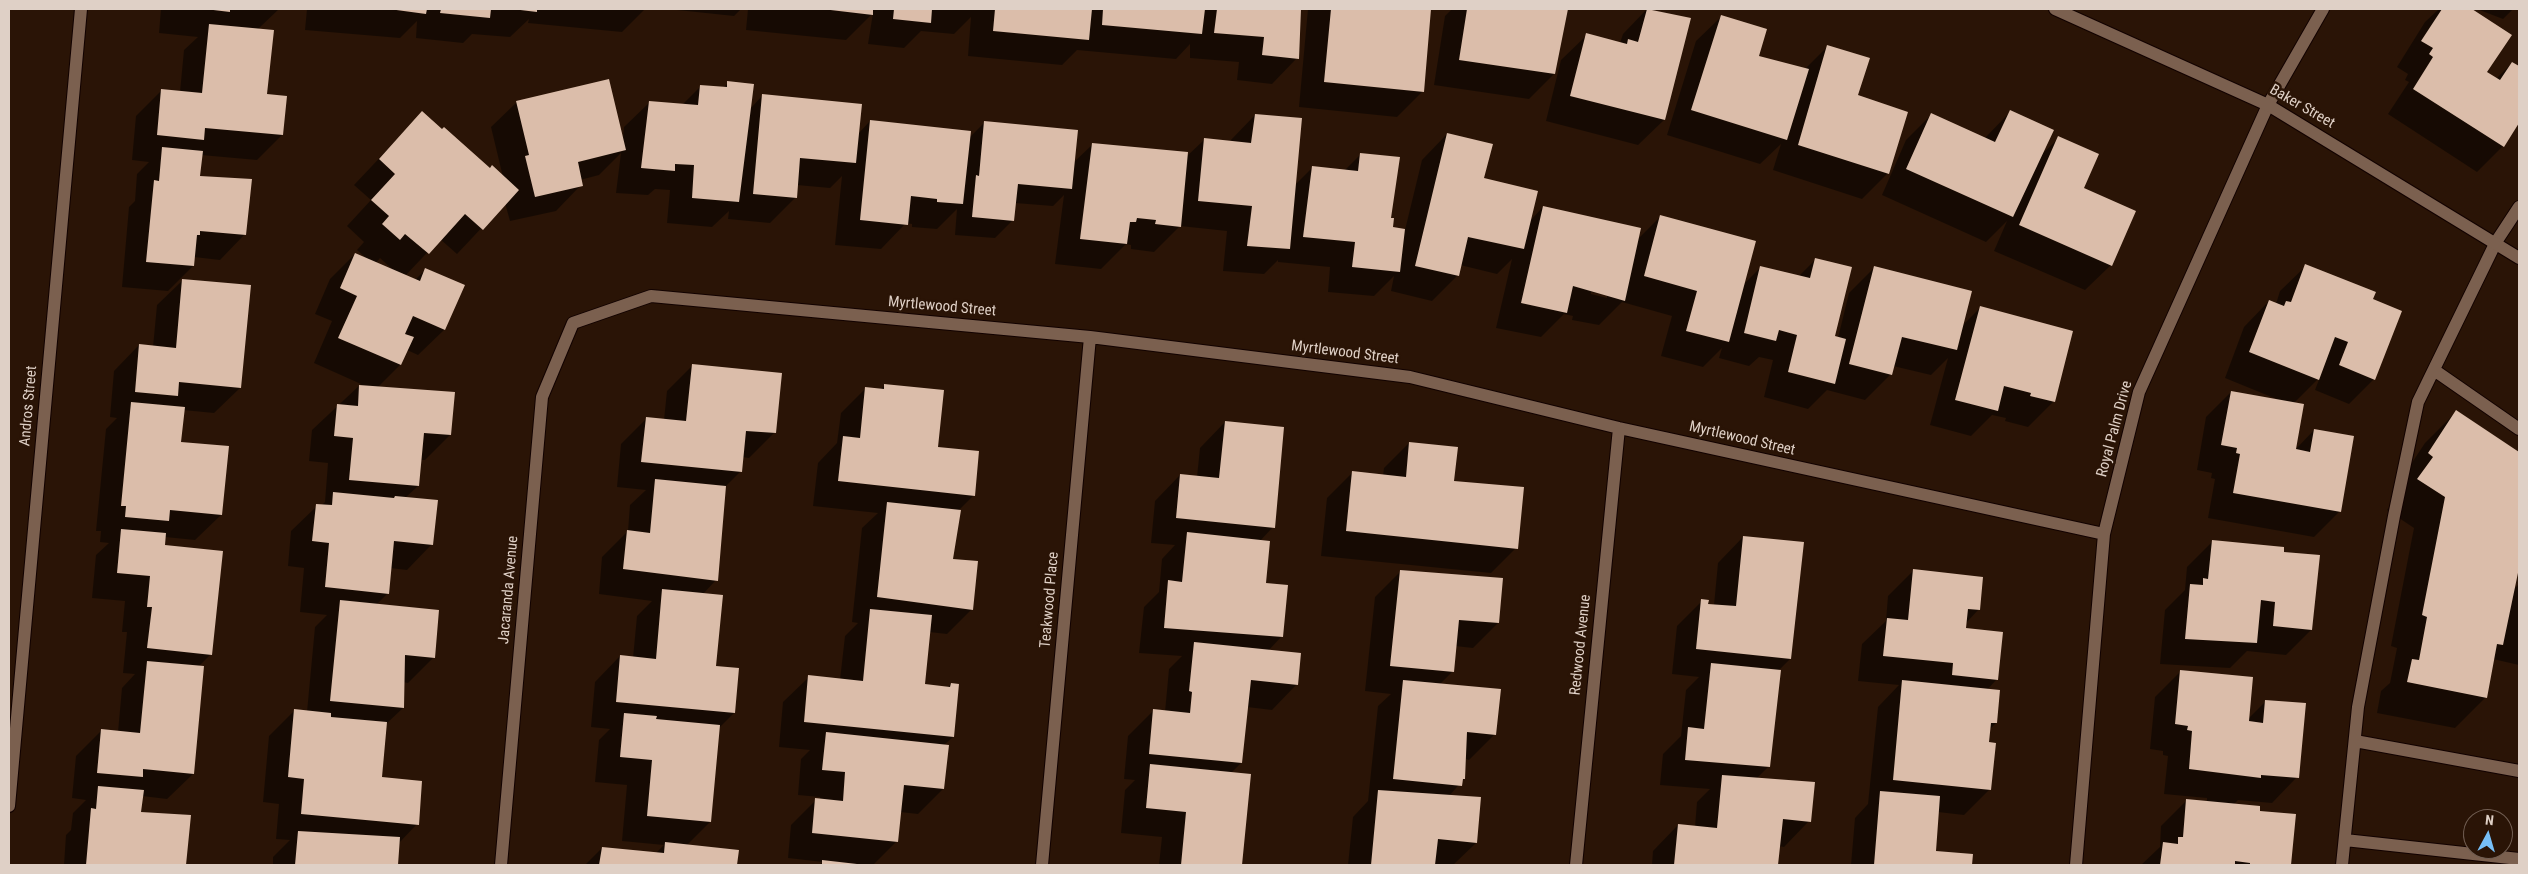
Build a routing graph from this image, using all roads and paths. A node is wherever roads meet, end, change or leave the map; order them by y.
1 (81, 9) edge
2 (2055, 9) edge
3 (2323, 9) edge
4 (2268, 105) junction
5 (2519, 207) edge
6 (2496, 242) junction
7 (2519, 258) edge
8 (573, 323) joint
9 (1090, 337) junction
10 (2434, 370) junction
11 (1619, 428) junction
12 (2519, 429) edge
13 (2104, 534) junction
14 (2355, 741) junction
15 (2519, 771) edge
16 (9, 806) edge
17 (2345, 840) junction
18 (2519, 859) edge
19 (501, 865) edge
20 (1042, 865) edge
21 (1576, 865) edge
22 (2076, 865) edge
23 (2342, 865) edge

1 - 16 street, Andros Street
2 - 4 street, Baker Street
3 - 4 street, Royal Palm Drive
4 - 6 street, Baker Street
4 - 13 street, Royal Palm Drive
5 - 6 street
6 - 7 street, Baker Street
6 - 10 street
8 - 9 street, Myrtlewood Street
8 - 19 street, Jacaranda Avenue
9 - 11 street, Myrtlewood Street
9 - 20 street, Teakwood Place
10 - 12 street
10 - 14 street
11 - 13 street, Myrtlewood Street
11 - 21 street, Redwood Avenue
13 - 22 street, Royal Palm Drive
14 - 15 street
14 - 17 street
17 - 18 street
17 - 23 street

